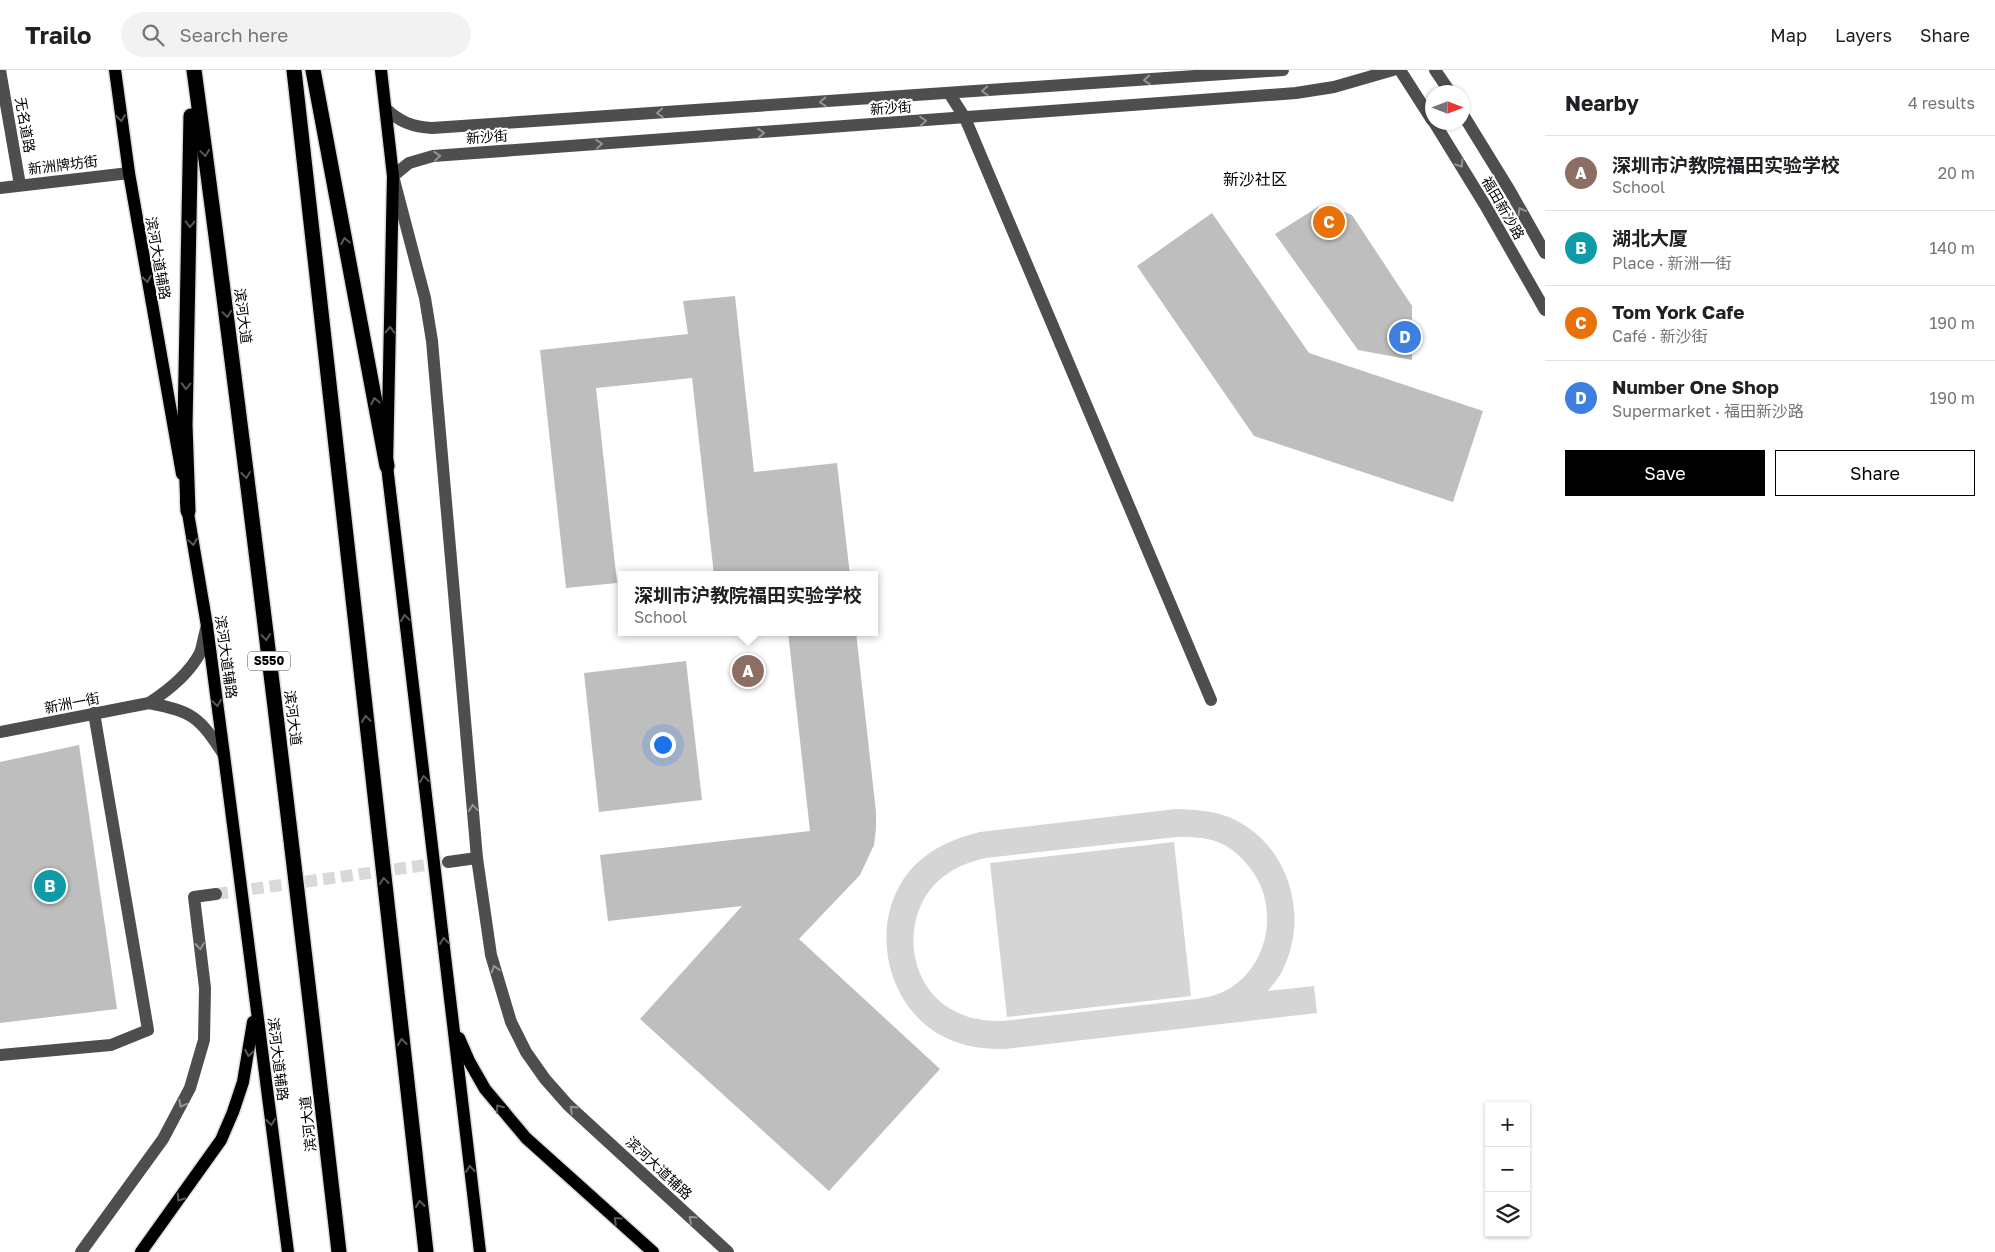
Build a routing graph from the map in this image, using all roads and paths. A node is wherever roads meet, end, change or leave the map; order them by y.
1 (0, 70) edge
2 (115, 70) edge
3 (189, 70) edge
4 (194, 70) edge
5 (294, 70) edge
6 (313, 70) edge
7 (381, 70) edge
8 (1283, 70) edge
9 (1393, 70) edge
10 (1400, 70) edge
11 (1435, 70) edge
12 (1445, 85) edge
13 (949, 93) junction
14 (386, 109) junction
15 (1425, 109) edge
16 (965, 118) junction
17 (1470, 126) edge
18 (1439, 130) edge
19 (129, 173) junction
20 (393, 176) junction
21 (20, 185) junction
22 (0, 188) edge
23 (1545, 253) edge
24 (1545, 310) edge
25 (387, 466) junction
26 (188, 511) junction
27 (207, 626) junction
28 (1211, 700) dead end
29 (149, 703) junction
30 (94, 714) junction
31 (0, 732) edge
32 (224, 755) junction
33 (477, 858) junction
34 (448, 862) tunnel mouth
35 (216, 894) tunnel mouth
36 (256, 1005) junction
37 (454, 1024) junction
38 (0, 1055) edge
39 (81, 1252) edge
40 (141, 1252) edge
41 (288, 1252) edge
42 (339, 1252) edge
43 (426, 1252) edge
44 (480, 1252) edge
45 (654, 1252) edge
46 (728, 1252) edge

1 - 21 street, 无名道路
2 -> 19 main road, 滨河大道辅路
3 -> 26 highway
4 -> 42 highway, 滨河大道 / S550
43 -> 5 highway
25 -> 6 highway
7 - 14 main road, 滨河大道辅路
8 -> 13 street, 新沙街
9 - 16 street, 新沙街
10 - 15 street, 福田新沙路
11 - 12 street
13 -> 14 street, 新沙街
13 - 16 street
14 - 20 main road, 滨河大道辅路
20 -> 16 street, 新沙街
16 - 28 street
23 -> 17 street, 福田新沙路
18 -> 24 street, 福田新沙路
19 - 21 street, 新洲牌坊街
19 -> 26 main road, 滨河大道辅路
25 -> 20 main road, 滨河大道辅路
33 -> 20 street, 滨河大道辅路
21 - 22 street, 新洲牌坊街
37 -> 25 main road, 滨河大道辅路
26 -> 27 main road, 滨河大道辅路
27 - 29 street
27 -> 32 main road, 滨河大道辅路
29 - 30 street, 新洲一街
29 - 32 street
30 - 31 street, 新洲一街
30 - 38 street
32 - 36 main road, 滨河大道辅路
33 - 34 street
46 -> 33 street, 滨河大道辅路
35 -> 39 street
36 -> 40 main road
36 -> 41 main road, 滨河大道辅路
44 -> 37 main road, 滨河大道辅路
45 -> 37 main road

